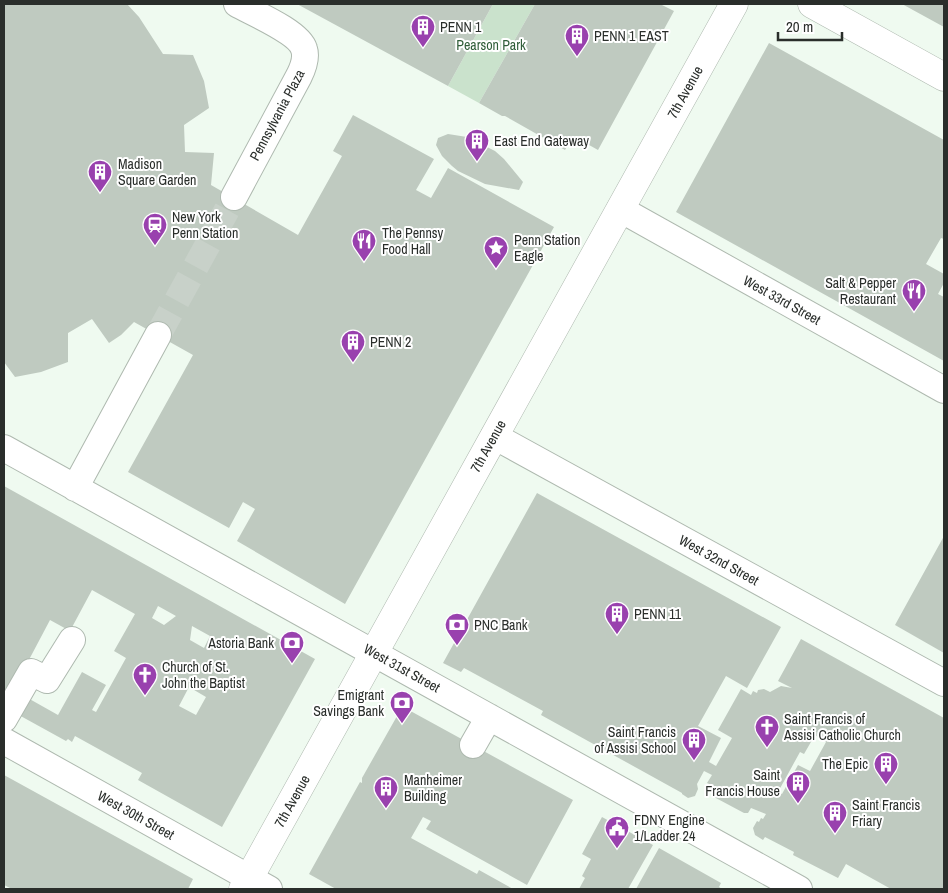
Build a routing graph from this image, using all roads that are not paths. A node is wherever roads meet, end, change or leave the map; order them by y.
1 (238, 4) edge
2 (734, 4) edge
3 (812, 4) edge
4 (944, 77) edge
5 (234, 197) tunnel mouth
6 (620, 209) junction
7 (158, 336) tunnel mouth
8 (944, 390) edge
9 (494, 436) junction
10 (4, 448) edge
11 (75, 488) junction
12 (72, 640) dead end
13 (373, 652) junction
14 (944, 683) edge
15 (489, 717) junction
16 (4, 719) edge
17 (4, 741) edge
18 (473, 745) dead end
19 (254, 886) edge
20 (799, 889) edge

1 - 5 street, Pennsylvania Plaza
2 - 6 main road, 7th Avenue
3 - 4 main road
6 - 8 street, West 33rd Street
6 - 9 main road, 7th Avenue
7 - 11 street
9 - 13 main road, 7th Avenue
9 - 14 street, West 32nd Street
10 - 11 street, West 31st Street
11 - 13 street, West 31st Street
12 - 16 street
13 - 15 street, West 31st Street
13 - 19 main road, 7th Avenue
15 - 18 street
15 - 20 street, West 31st Street
17 - 19 street, West 30th Street

